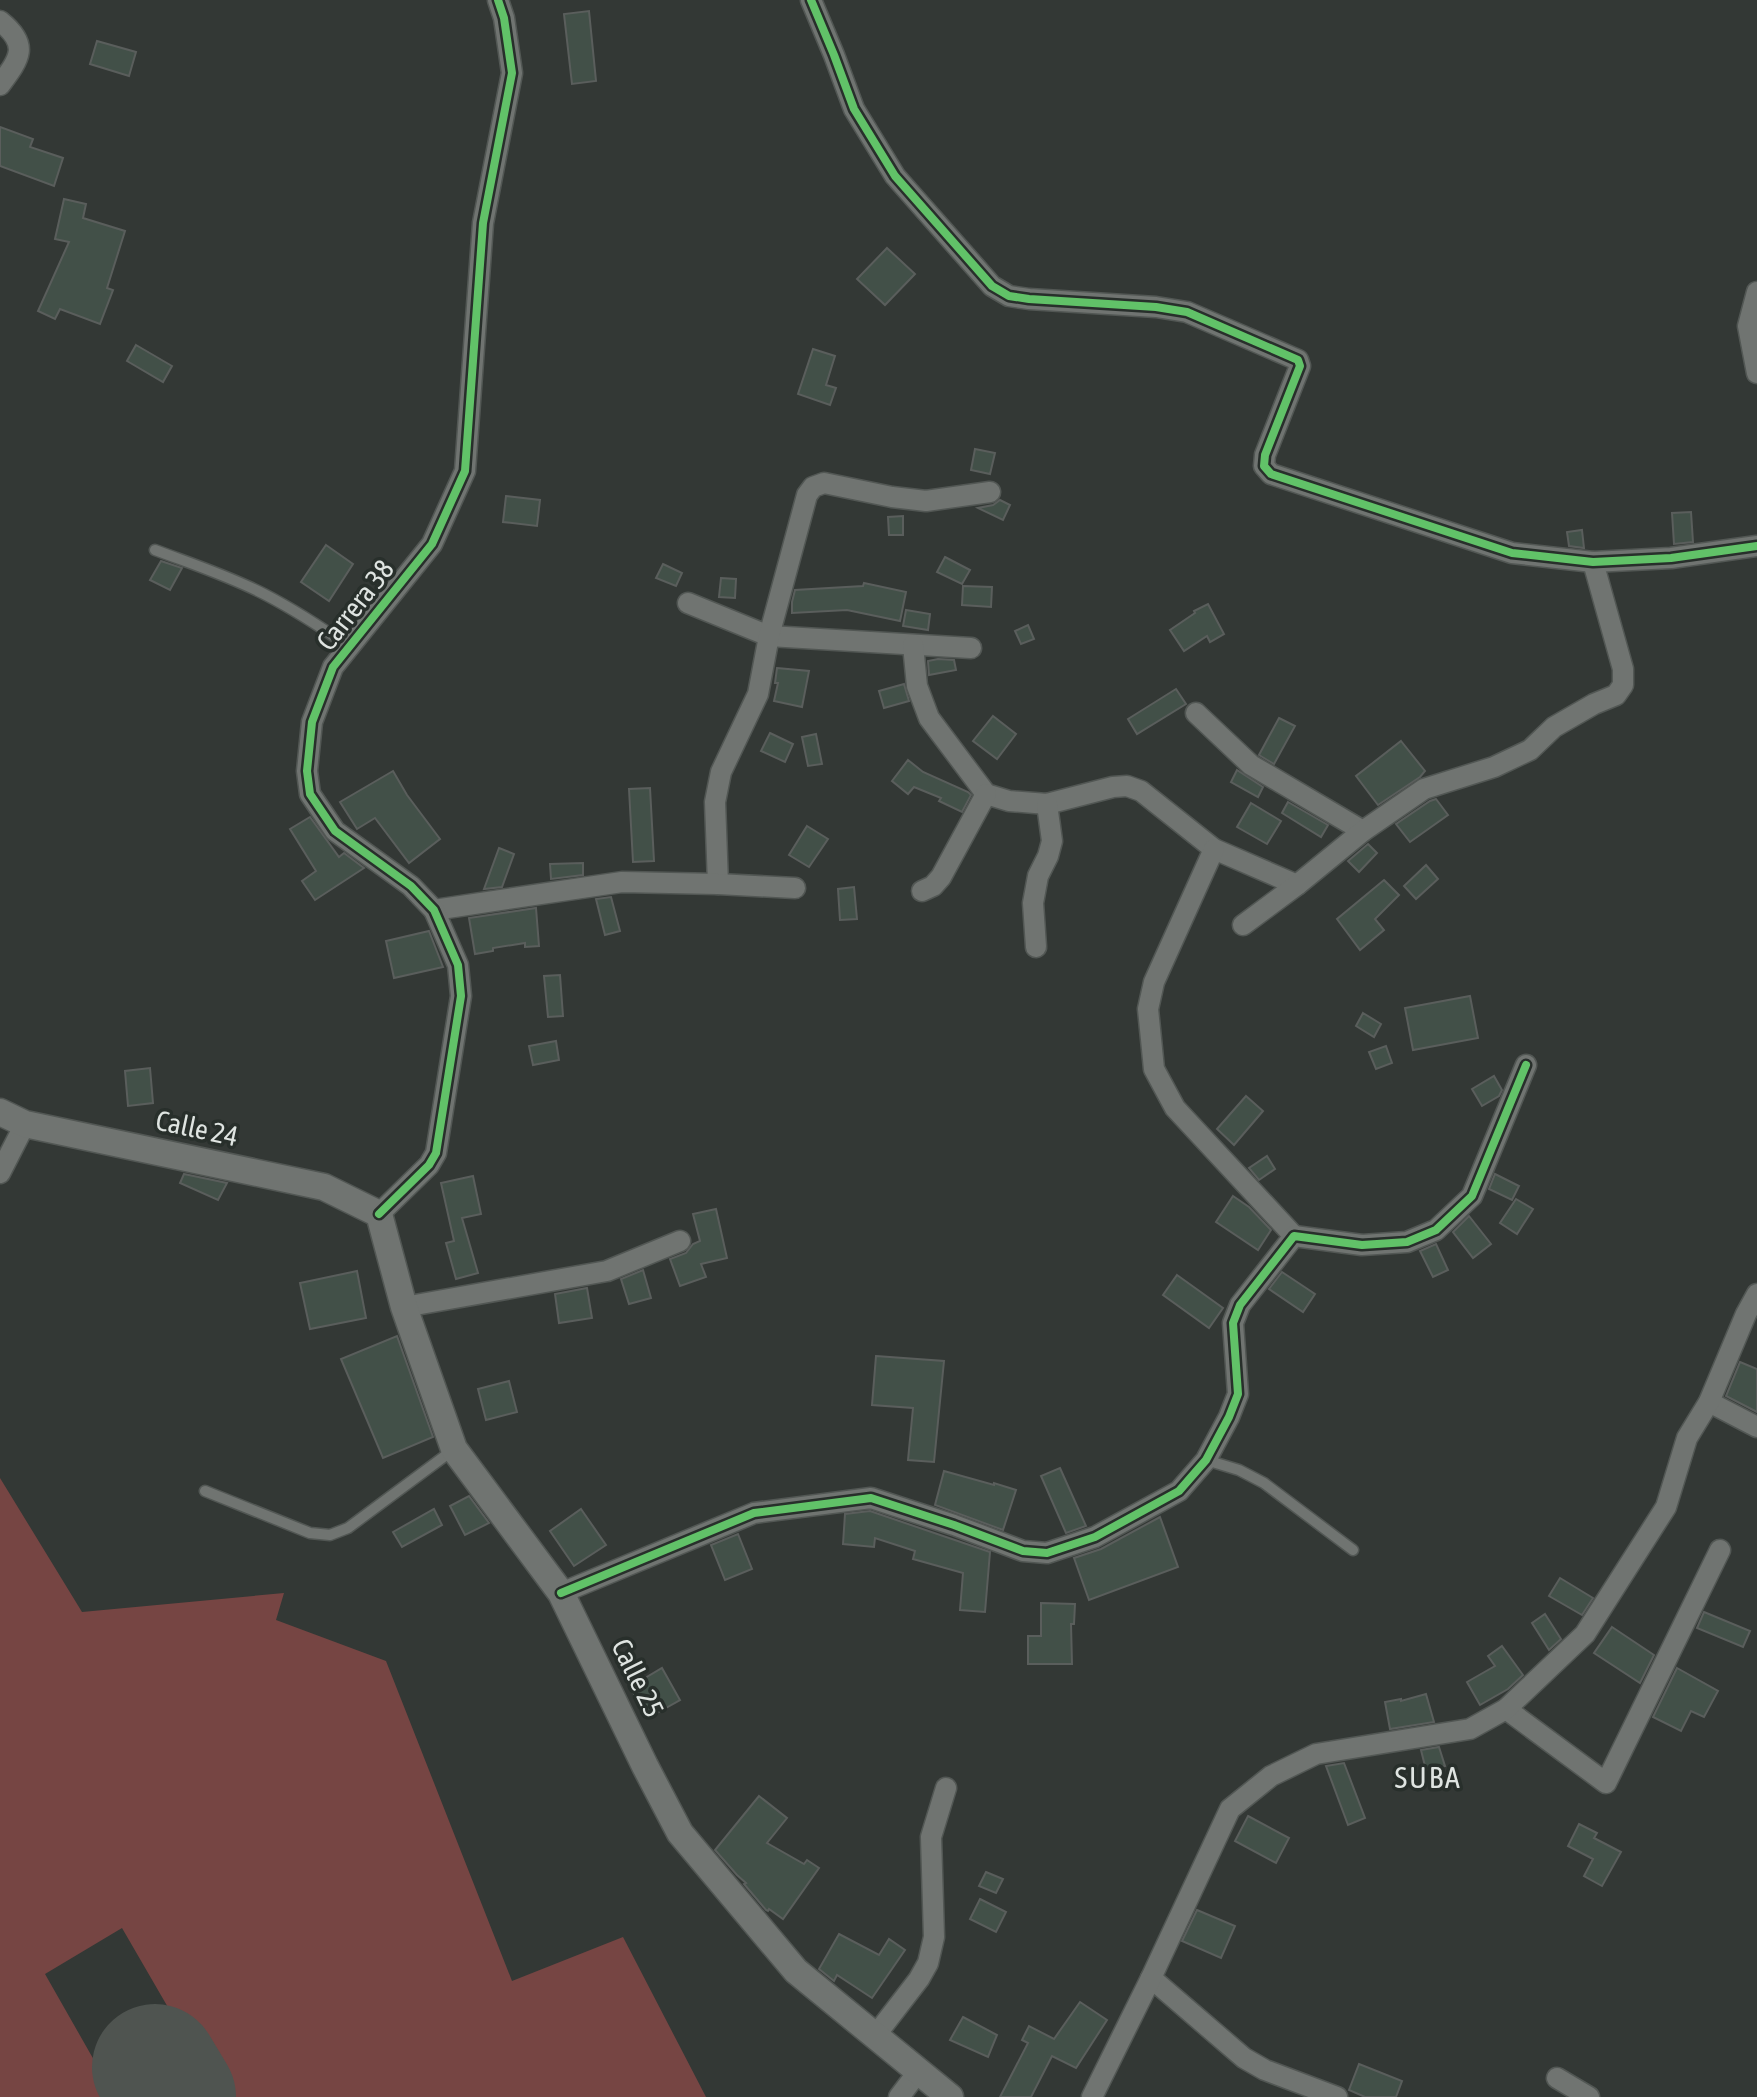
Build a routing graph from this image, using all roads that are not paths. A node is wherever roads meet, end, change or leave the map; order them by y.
1 (498, 0) edge
2 (811, 0) edge
3 (0, 21) edge
4 (0, 85) edge
5 (1757, 292) edge
6 (1757, 373) edge
7 (990, 492) dead end
8 (1757, 546) edge
9 (155, 550) dead end
10 (1593, 562) junction
11 (688, 603) dead end
12 (769, 636) junction
13 (913, 645) junction
14 (348, 646) junction
15 (971, 648) dead end
16 (1196, 713) dead end
17 (986, 794) junction
18 (1047, 804) junction
19 (1363, 831) junction
20 (1214, 849) junction
21 (718, 884) junction
22 (1297, 885) junction
23 (795, 888) dead end
24 (922, 891) dead end
25 (434, 910) junction
26 (1243, 925) dead end
27 (1036, 947) dead end
28 (1526, 1065) dead end
29 (0, 1112) edge
30 (25, 1124) junction
31 (0, 1173) edge
32 (379, 1214) junction
33 (1294, 1236) junction
34 (680, 1241) dead end
35 (1757, 1294) edge
36 (404, 1307) junction
37 (1709, 1402) junction
38 (1757, 1427) edge
39 (454, 1449) junction
40 (1206, 1460) junction
41 (205, 1491) dead end
42 (1353, 1550) dead end
43 (1720, 1550) dead end
44 (561, 1593) junction
45 (1506, 1709) junction
46 (946, 1788) dead end
47 (1151, 1978) junction
48 (875, 2036) junction
49 (918, 2072) junction
50 (1557, 2078) dead end
51 (899, 2097) edge
52 (950, 2097) edge
53 (1092, 2097) edge
54 (1337, 2097) edge
55 (1589, 2097) edge

1 - 14 street, Carrera 38
2 - 10 street
3 - 4 street
5 - 6 street
7 - 12 street
8 - 10 street
9 - 14 lane
10 - 19 street
11 - 12 street
12 - 13 street
12 - 21 street
13 - 15 street
13 - 17 street
14 - 25 street, Carrera 38
16 - 19 street
17 - 18 street
17 - 24 street
18 - 20 street
18 - 27 street
19 - 22 street
20 - 22 street
20 - 33 street
21 - 23 street
21 - 25 street
22 - 26 street
25 - 32 street, Carrera 38
28 - 33 street
29 - 30 street, Calle 24
30 - 31 street
30 - 32 street, Calle 24
32 - 36 street, Calle 25
33 - 40 street
34 - 36 street
35 - 37 street
36 - 39 street, Calle 25
37 - 38 street
37 - 45 street
39 - 41 lane
39 - 44 street, Calle 25
40 - 42 lane
40 - 44 street
43 - 45 street
44 - 48 street, Calle 25
45 - 47 street
46 - 48 street
47 - 53 street
47 - 54 street
48 - 49 street, Calle 25
49 - 51 street
49 - 52 street, Calle 25
50 - 55 street

